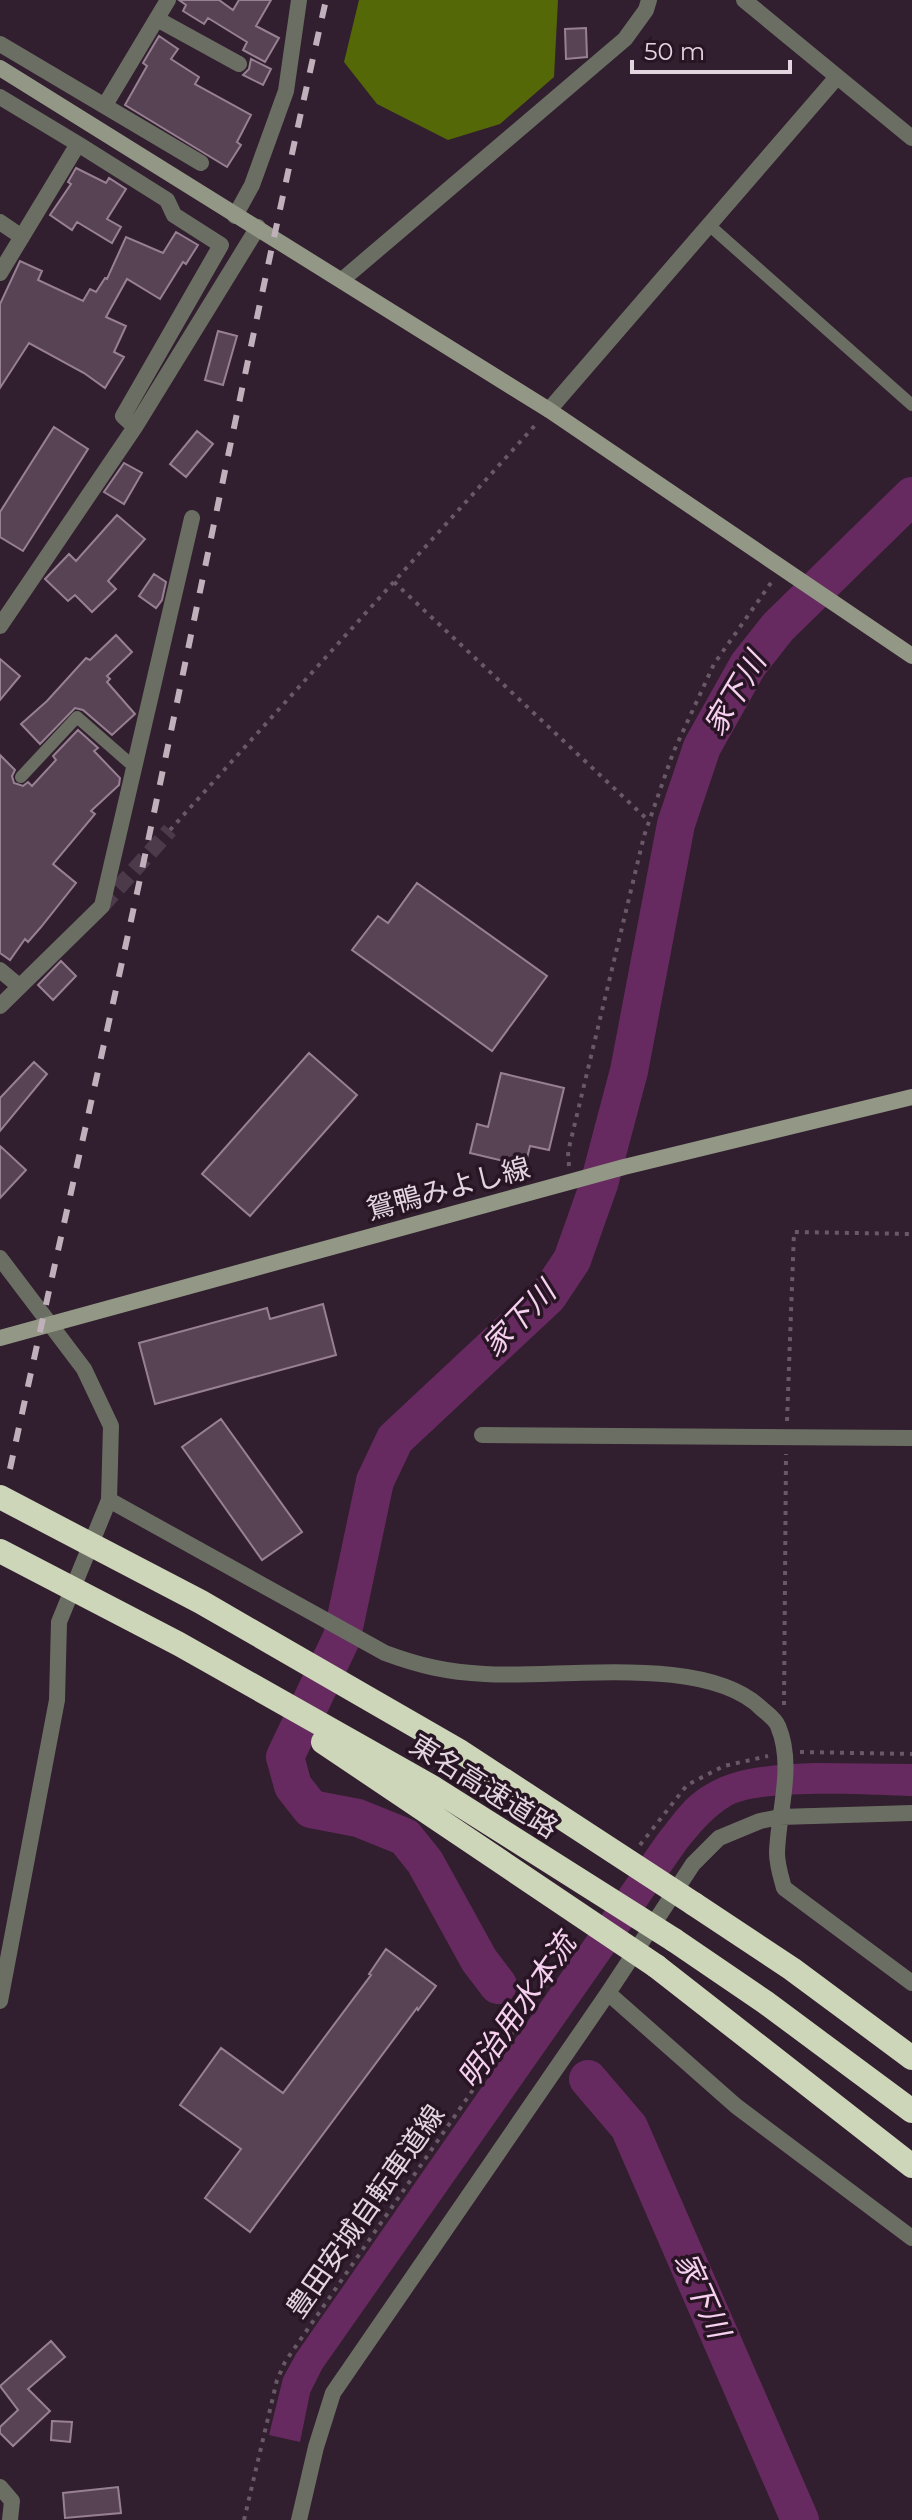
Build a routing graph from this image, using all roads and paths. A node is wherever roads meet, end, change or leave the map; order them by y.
1 (168, 0) edge
2 (299, 0) edge
3 (649, 0) edge
4 (744, 0) edge
5 (157, 19) junction
6 (0, 44) edge
7 (239, 64) dead end
8 (0, 68) edge
9 (837, 77) junction
10 (0, 97) edge
11 (105, 105) junction
12 (912, 138) edge
13 (78, 144) junction
14 (201, 163) dead end
15 (235, 216) junction
16 (0, 222) edge
17 (709, 225) junction
18 (258, 227) junction
19 (22, 237) junction
20 (0, 273) edge
21 (342, 280) junction
22 (912, 405) edge
23 (549, 410) junction
24 (135, 427) junction
25 (192, 518) dead end
26 (787, 572) junction
27 (394, 582) junction
28 (0, 626) edge
29 (912, 656) edge
30 (133, 766) junction
31 (21, 777) dead end
32 (649, 822) junction
33 (170, 830) tunnel mouth
34 (0, 970) edge
35 (19, 986) junction
36 (0, 1006) edge
37 (912, 1097) edge
38 (573, 1181) junction
39 (0, 1258) edge
40 (51, 1324) junction
41 (0, 1338) edge
42 (482, 1435) dead end
43 (912, 1438) edge
44 (0, 1497) edge
45 (109, 1500) junction
46 (0, 1551) edge
47 (179, 1644) junction
48 (784, 1752) junction
49 (912, 1754) edge
50 (782, 1810) junction
51 (912, 1813) edge
52 (638, 1847) dead end
53 (582, 1930) dead end
54 (3, 1959) edge
55 (912, 1983) edge
56 (608, 1993) junction
57 (0, 2001) edge
58 (912, 2058) edge
59 (912, 2111) edge
60 (912, 2166) edge
61 (912, 2238) edge
62 (0, 2487) edge
63 (10, 2520) edge
64 (244, 2520) edge
65 (299, 2520) edge

1 - 5 street
2 - 15 street
3 - 21 street
4 - 9 street
5 - 7 street
5 - 11 street
6 - 11 street
8 - 15 street
9 - 12 street
9 - 17 street
10 - 13 street
11 - 14 street
13 - 19 street
13 - 24 street
15 - 18 street
16 - 19 street
17 - 22 lane
17 - 23 street
18 - 21 street
18 - 24 street
19 - 20 street
21 - 23 street
23 - 26 street
23 - 27 path
24 - 28 street
25 - 30 street
26 - 29 street
26 - 32 path
27 - 32 path
27 - 33 path
30 - 31 lane
30 - 35 street
32 - 38 path
34 - 35 street
35 - 36 street
37 - 38 street, 鴛鴨みよし線
38 - 40 street, 鴛鴨みよし線
39 - 40 street
40 - 41 street, 鴛鴨みよし線
40 - 45 street
42 - 43 street
44 - 58 highway, 東名高速道路, bridge
45 - 48 street
45 - 54 street
46 - 47 highway, 東名高速道路, bridge
47 - 59 highway, 東名高速道路, bridge
47 - 60 highway, bridge
48 - 49 path
48 - 50 street
48 - 52 path
50 - 51 street
50 - 55 street
50 - 56 street
53 - 64 path, 豊田安城自転車道線
54 - 57 street
56 - 61 street
56 - 65 street
62 - 63 street

